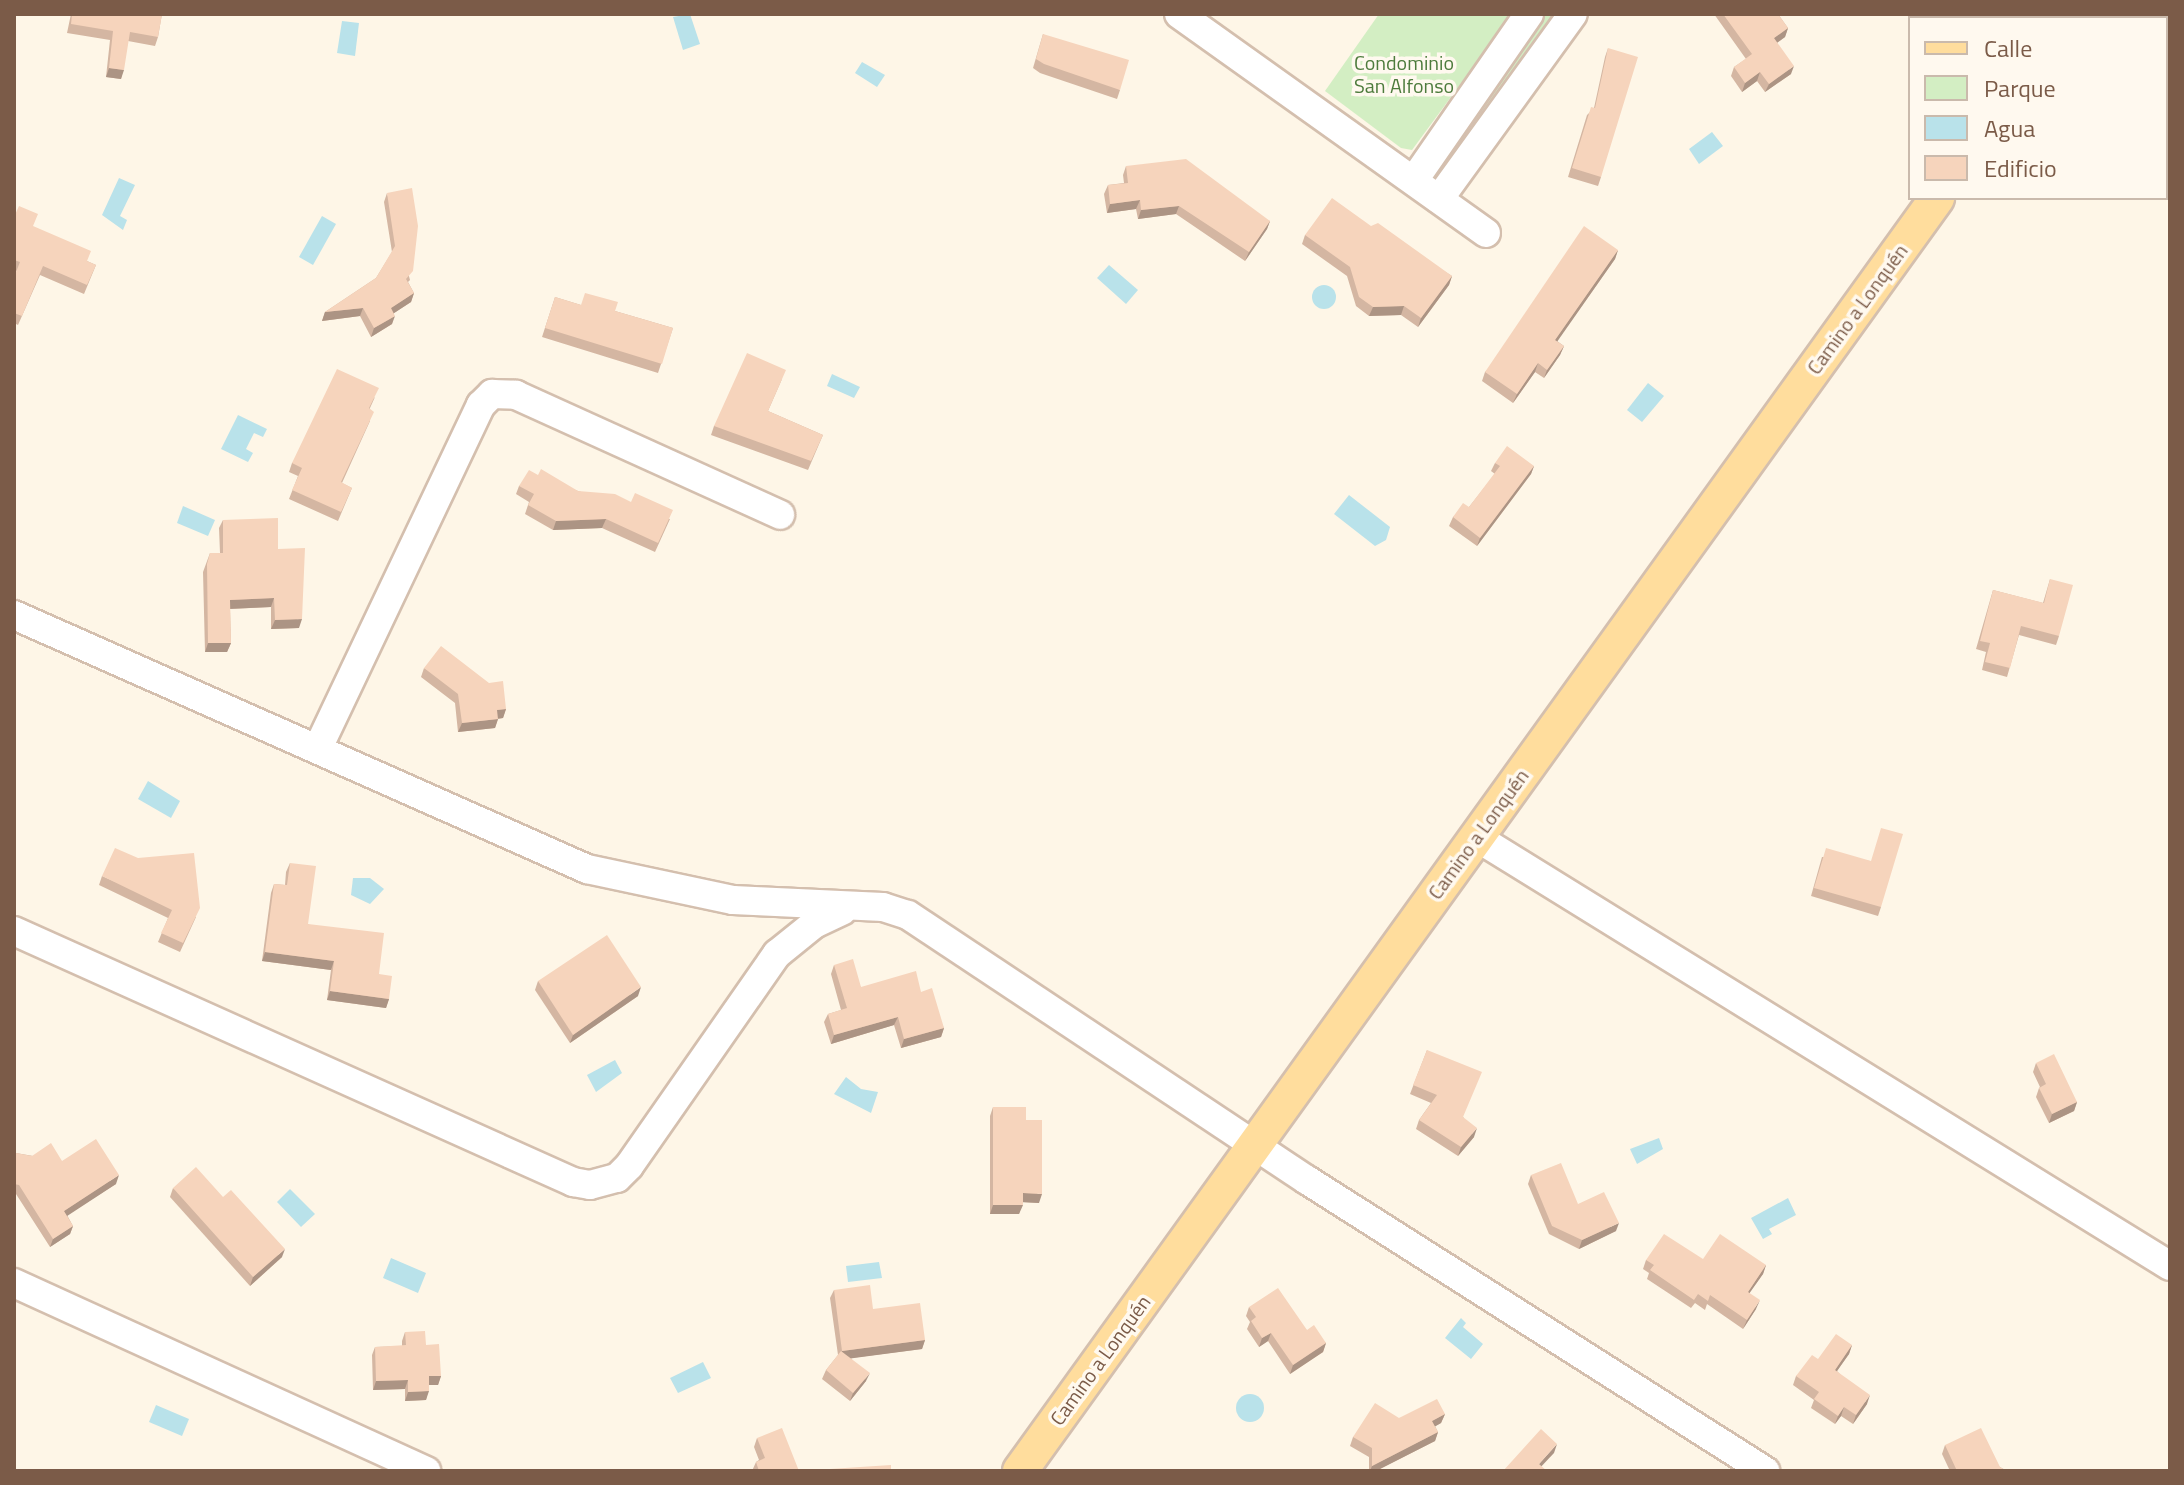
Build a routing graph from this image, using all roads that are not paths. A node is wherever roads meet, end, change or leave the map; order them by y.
1 (1179, 14) edge
2 (1529, 14) edge
3 (1573, 14) edge
4 (1414, 180) junction
5 (1439, 199) junction
6 (1936, 200) edge
7 (1486, 233) dead end
8 (780, 515) dead end
9 (14, 615) edge
10 (318, 748) junction
11 (1476, 837) junction
12 (850, 907) junction
13 (14, 931) edge
14 (1255, 1145) junction
15 (2170, 1266) edge
16 (14, 1283) edge
17 (395, 1465) edge
18 (426, 1471) edge
19 (1020, 1471) edge
20 (1765, 1471) edge

1 - 4 street
2 - 4 street
3 - 5 street
4 - 5 street
5 - 7 street
6 - 11 main road, Camino a Lonquén
8 - 10 street
9 - 10 street
10 - 12 street
11 - 14 main road, Camino a Lonquén
11 - 15 street
12 - 13 street
12 - 14 street
14 - 19 main road, Camino a Lonquén
14 - 20 street
16 - 17 street
17 - 18 street

